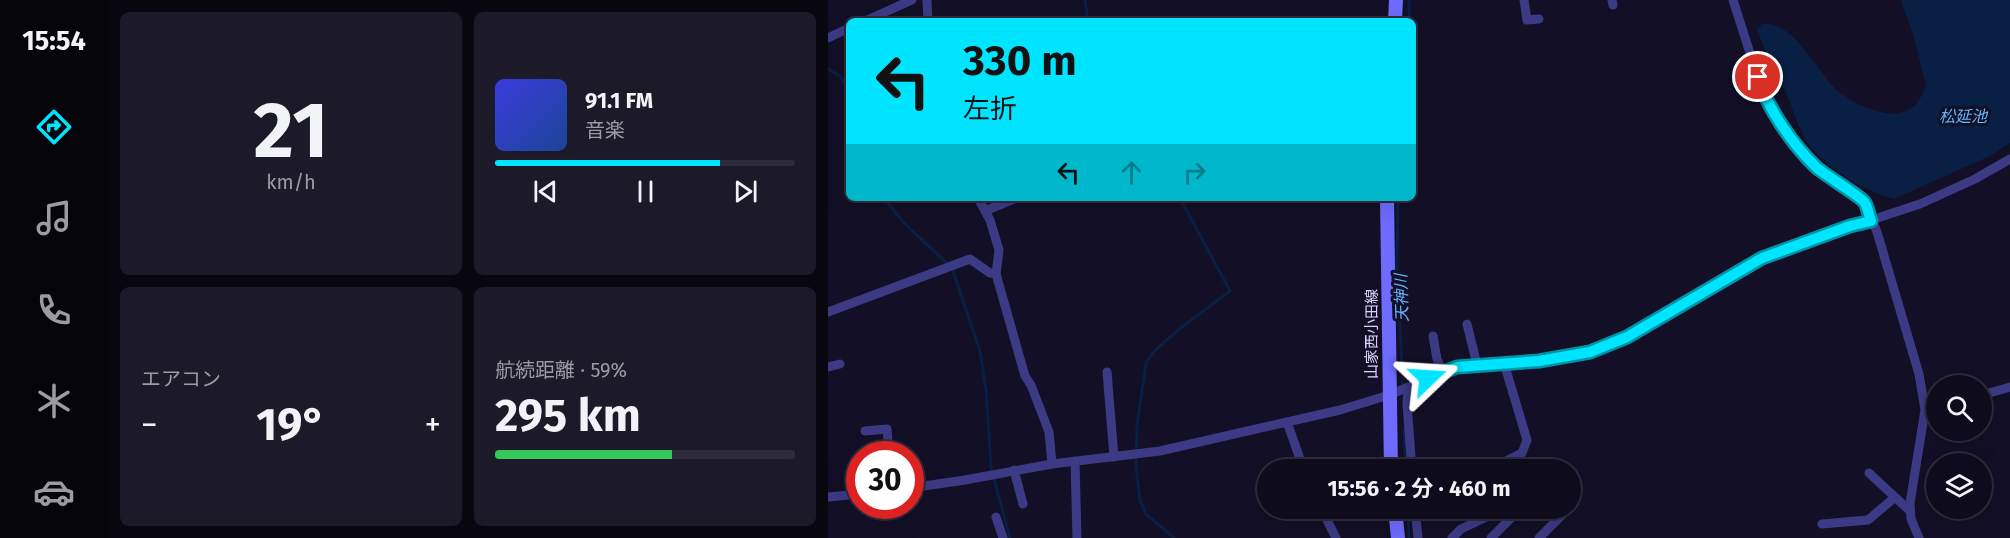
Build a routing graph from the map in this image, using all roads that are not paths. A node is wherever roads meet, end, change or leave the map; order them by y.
1 (912, 0) edge
2 (927, 0) edge
3 (1396, 0) edge
4 (1524, 0) edge
5 (1733, 0) edge
6 (872, 18) edge
7 (928, 18) edge
8 (1395, 18) edge
9 (1539, 19) dead end
10 (846, 29) edge
11 (828, 38) edge
12 (2010, 159) edge
13 (980, 201) edge
14 (1009, 201) edge
15 (1387, 201) edge
16 (985, 211) junction
17 (1871, 221) junction
18 (996, 274) junction
19 (828, 312) edge
20 (1467, 324) dead end
21 (1433, 336) dead end
22 (1504, 363) junction
23 (840, 364) dead end
24 (1477, 365) junction
25 (828, 367) edge
26 (1107, 372) dead end
27 (1443, 372) junction
28 (1408, 387) junction
29 (2010, 387) edge
30 (1992, 392) edge
31 (1389, 395) junction
32 (1925, 410) joint
33 (1287, 422) junction
34 (865, 431) dead end
35 (888, 441) edge
36 (1114, 457) junction
37 (1300, 459) edge
38 (1390, 459) edge
39 (1411, 459) edge
40 (1510, 459) edge
41 (1075, 461) junction
42 (1052, 464) junction
43 (1014, 470) junction
44 (1869, 473) dead end
45 (924, 486) edge
46 (846, 495) edge
47 (828, 497) edge
48 (1894, 498) junction
49 (1023, 504) dead end
50 (1910, 511) junction
51 (996, 518) dead end
52 (1326, 519) edge
53 (1396, 519) edge
54 (1416, 519) edge
55 (1482, 519) edge
56 (1510, 519) edge
57 (1558, 519) edge
58 (1822, 524) dead end
59 (1003, 538) edge
60 (1077, 538) edge
61 (1336, 538) edge
62 (1398, 538) edge
63 (1418, 538) edge
64 (1452, 538) edge
65 (1491, 538) edge
66 (1539, 538) edge
67 (1920, 538) edge

1 - 6 street
2 - 7 street
3 - 8 main road
4 - 9 street
5 - 17 street
10 - 11 street
12 - 17 street
13 - 16 street
14 - 16 street
15 - 31 main road, 山家西小田線
16 - 18 street
17 - 22 street
17 - 32 street
18 - 19 street
18 - 42 street
20 - 24 street
21 - 27 street
22 - 24 street
22 - 40 street
23 - 25 street
24 - 27 street
26 - 36 street
27 - 28 street
28 - 31 street
28 - 39 street
29 - 30 street
31 - 33 street
31 - 38 main road, 山家西小田線
32 - 50 street
33 - 36 street
33 - 37 street
34 - 35 street
36 - 41 street
41 - 42 street
41 - 60 street
42 - 43 street
43 - 45 street
43 - 49 street
44 - 48 street
46 - 47 street
48 - 50 street
48 - 58 street
50 - 67 street
51 - 59 street
52 - 61 street
53 - 62 main road
54 - 63 street
55 - 64 street
56 - 65 street
57 - 66 street

